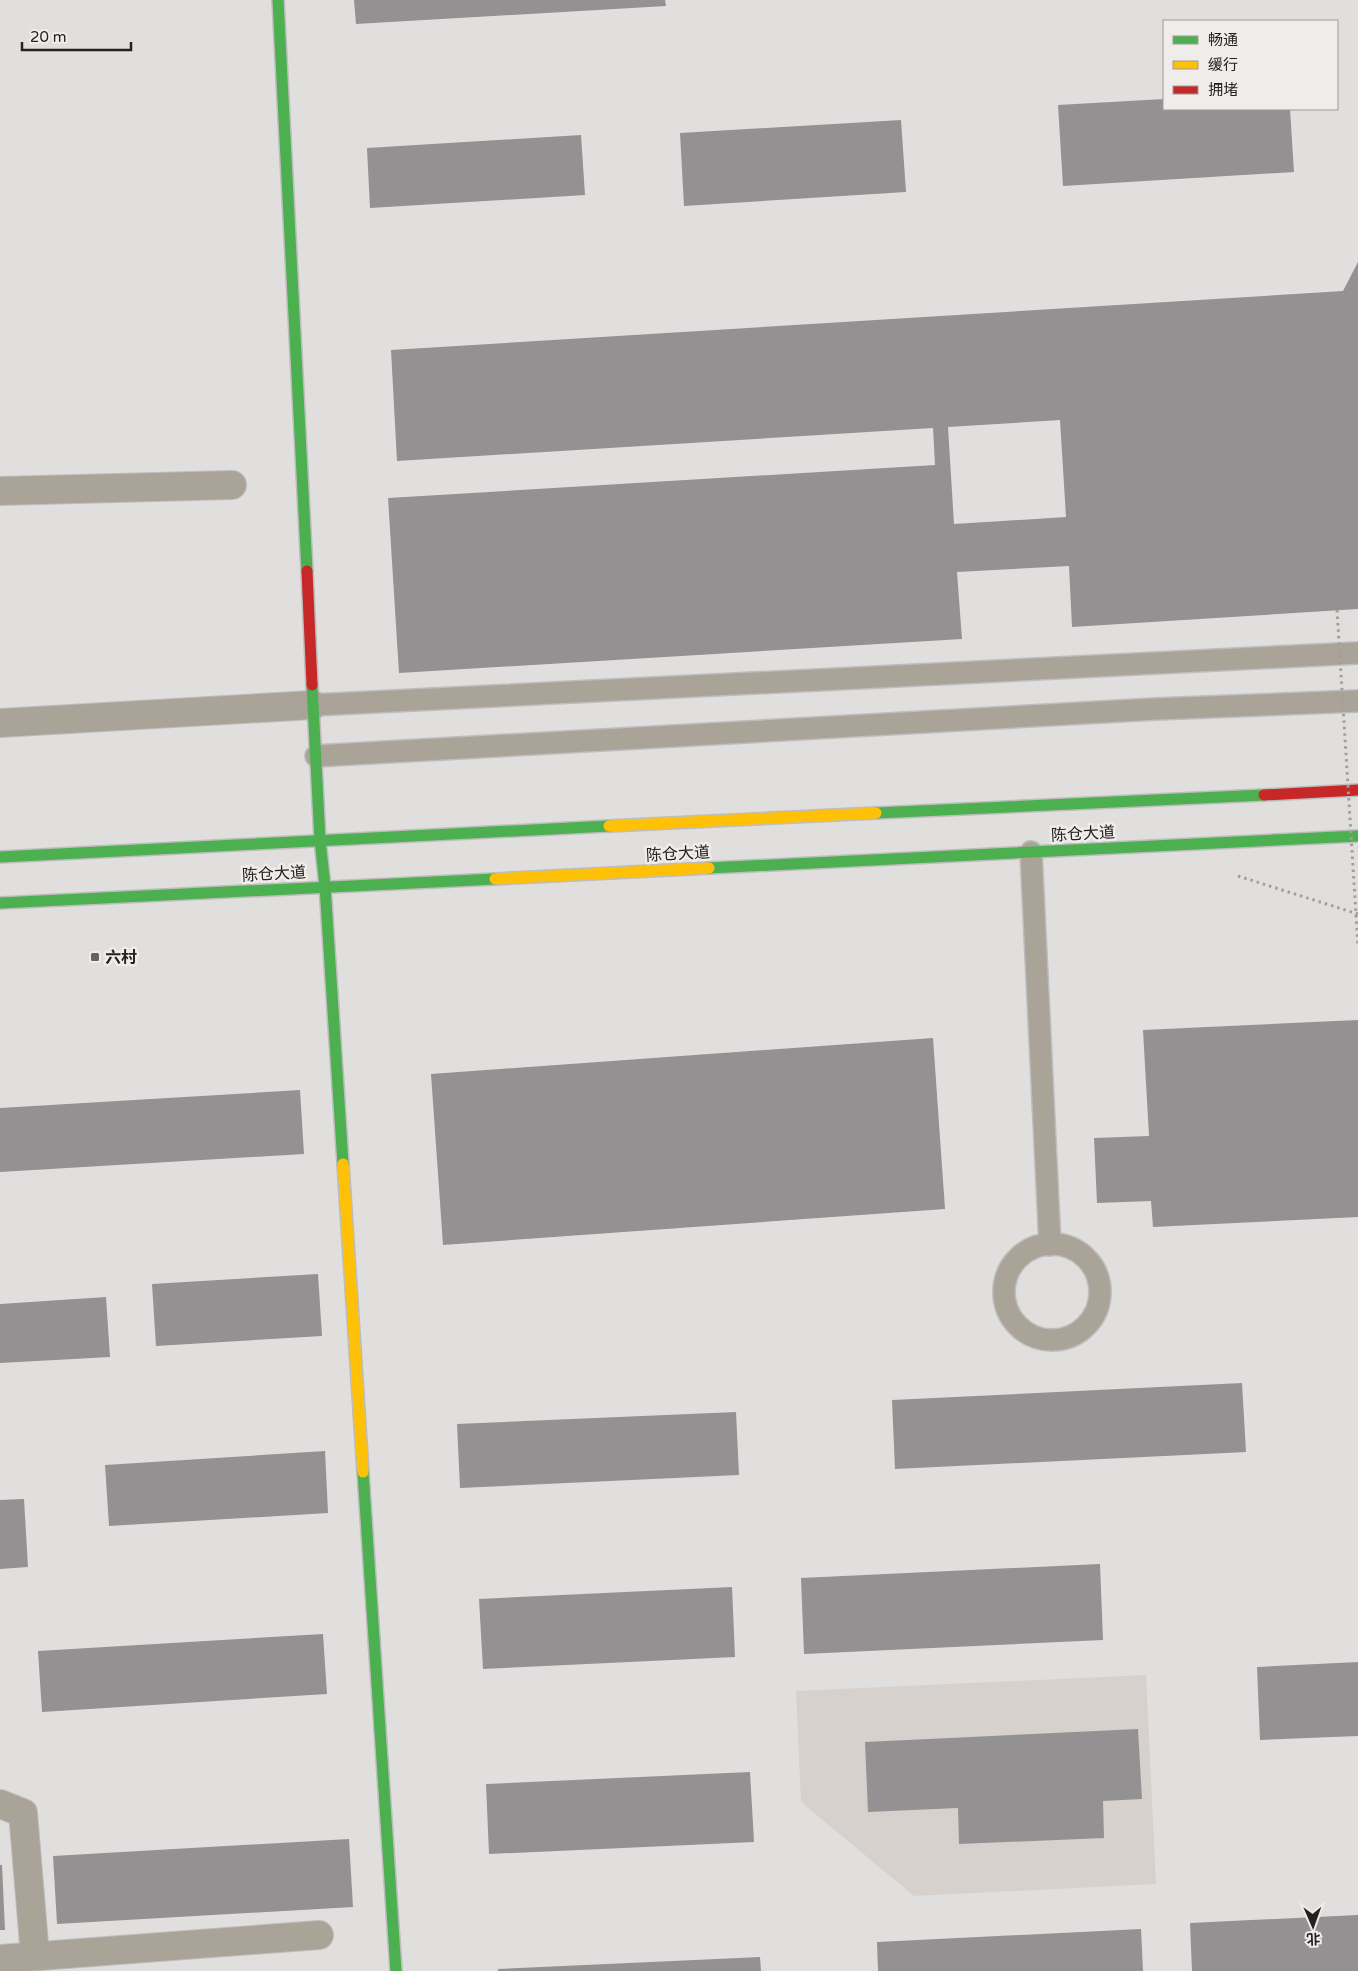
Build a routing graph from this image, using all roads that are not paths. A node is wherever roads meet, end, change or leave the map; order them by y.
1 (278, 0) edge
2 (232, 485) dead end
3 (0, 491) edge
4 (1358, 652) edge
5 (1358, 701) edge
6 (314, 705) junction
7 (0, 723) edge
8 (316, 756) junction
9 (1358, 790) edge
10 (1358, 836) edge
11 (320, 840) junction
12 (1031, 852) junction
13 (0, 857) edge
14 (325, 886) junction
15 (0, 904) edge
16 (1050, 1245) junction
17 (0, 1804) edge
18 (319, 1935) dead end
19 (35, 1956) junction
20 (0, 1959) edge
21 (396, 1971) edge

1 - 6 main road
2 - 3 street
4 - 6 lane
5 - 8 lane
6 - 7 street
6 - 8 main road
8 - 11 main road
9 - 11 main road, 陈仓大道
10 - 12 main road, 陈仓大道
11 - 13 main road, 陈仓大道
11 - 14 main road
12 - 14 main road, 陈仓大道
12 - 16 lane
14 - 15 main road, 陈仓大道
14 - 21 main road
16 - 16 lane
17 - 19 street
18 - 19 street
19 - 20 street

